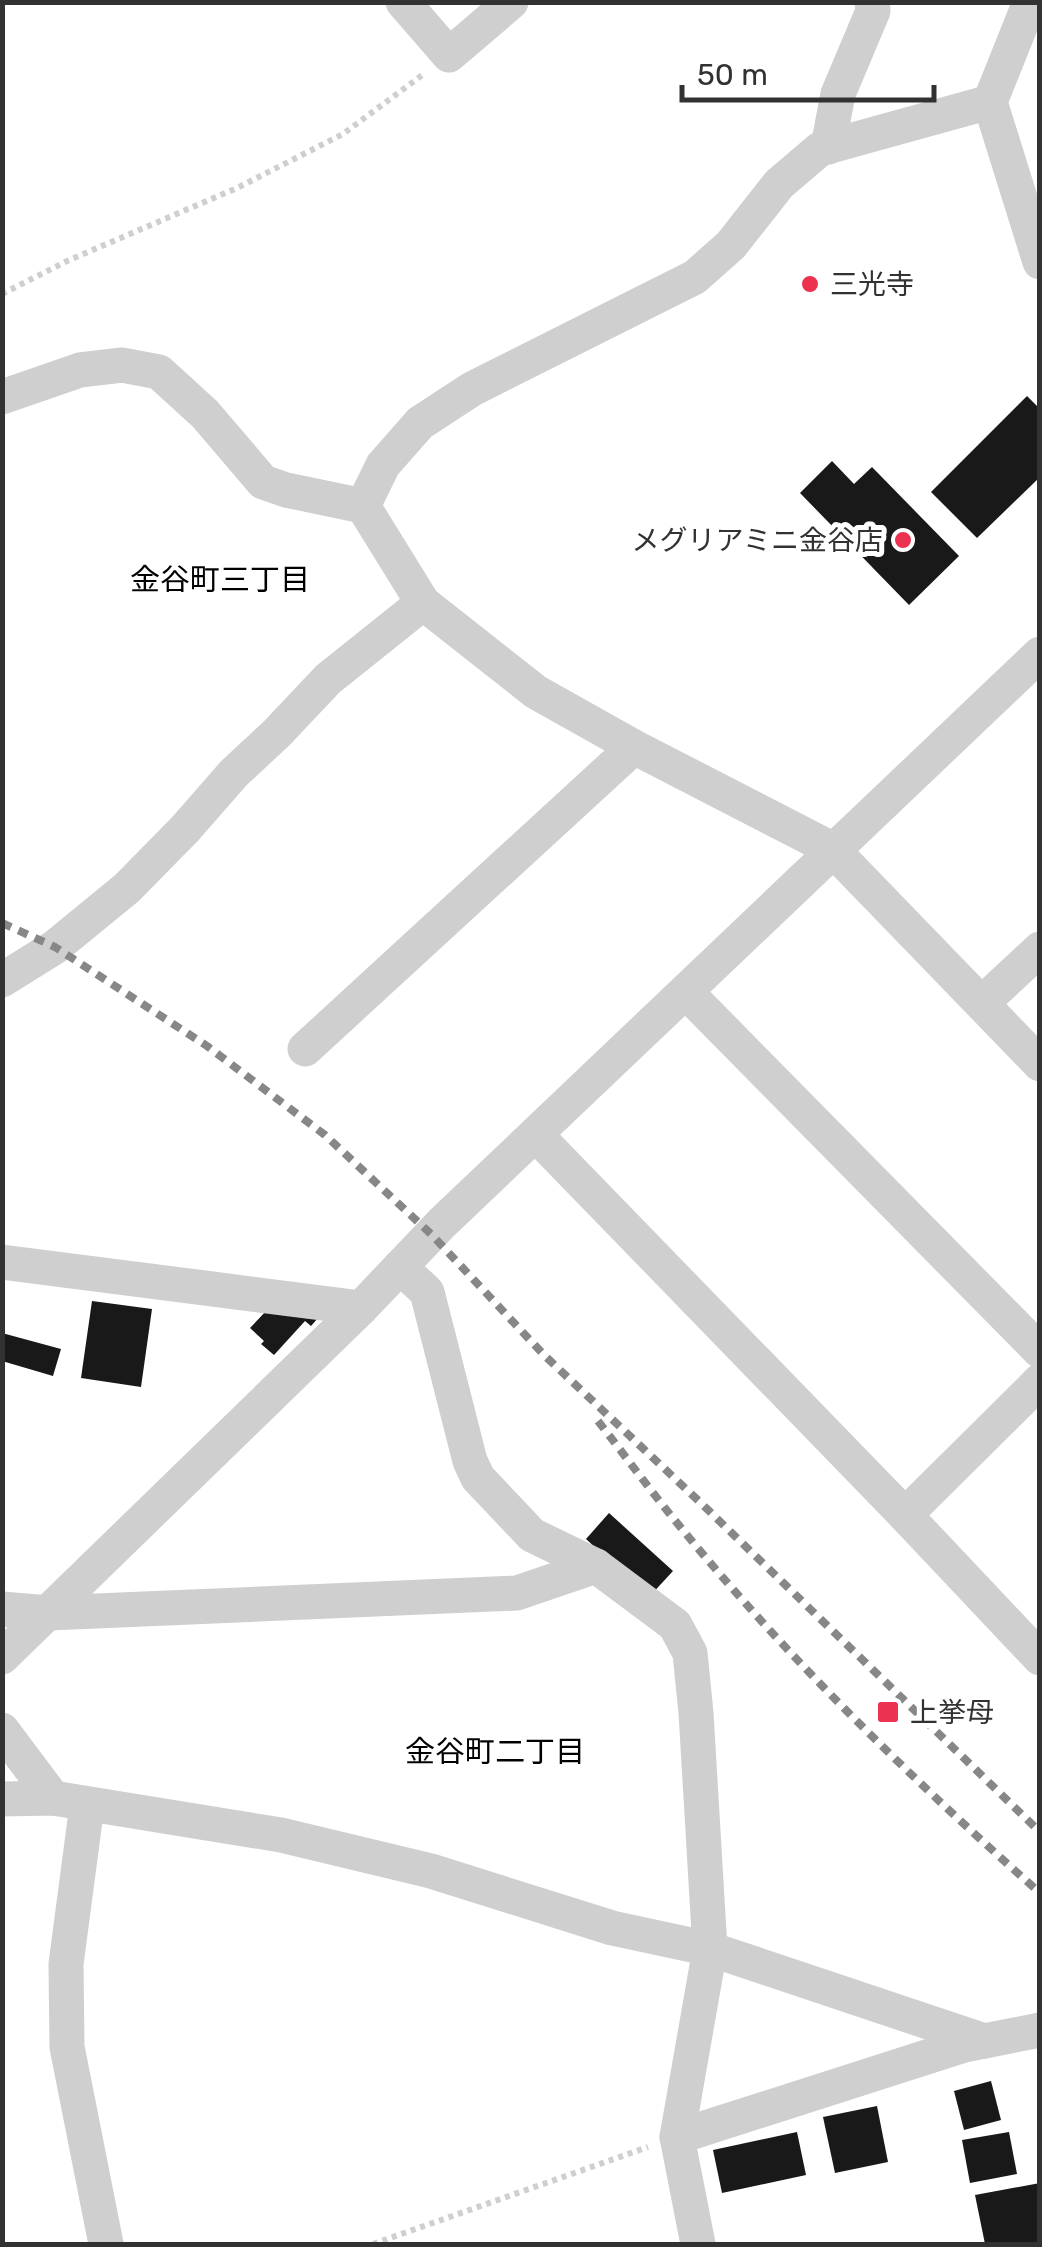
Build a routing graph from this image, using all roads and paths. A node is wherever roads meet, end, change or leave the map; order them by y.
1 (403, 2) edge
2 (511, 2) edge
3 (872, 2) edge
4 (1030, 2) edge
5 (450, 55) junction
6 (990, 102) junction
7 (828, 146) junction
8 (1032, 204) edge
9 (1040, 262) edge
10 (2, 294) edge
11 (2, 398) edge
12 (363, 506) junction
13 (423, 603) junction
14 (1040, 654) edge
15 (634, 747) junction
16 (832, 849) junction
17 (1040, 948) edge
18 (2, 980) edge
19 (686, 993) junction
20 (982, 1004) junction
21 (305, 1049) dead end
22 (1040, 1064) edge
23 (536, 1135) junction
24 (2, 1262) edge
25 (400, 1267) junction
26 (360, 1308) junction
27 (1040, 1351) edge
28 (1040, 1381) edge
29 (906, 1514) junction
30 (596, 1566) junction
31 (2, 1609) edge
32 (49, 1613) junction
33 (2, 1657) edge
34 (1040, 1658) edge
35 (2, 1730) edge
36 (2, 1800) edge
37 (70, 1802) junction
38 (710, 1949) junction
39 (1040, 2030) edge
40 (985, 2040) junction
41 (677, 2137) junction
42 (106, 2244) edge
43 (373, 2244) edge
44 (698, 2244) edge

1 - 5 street
2 - 5 street
3 - 7 street
4 - 6 street
5 - 10 path
6 - 7 street
6 - 8 street
7 - 12 street
8 - 9 street
11 - 12 street
12 - 13 street
13 - 15 street
13 - 18 street
14 - 16 street
15 - 16 street
15 - 21 street
16 - 19 street
16 - 20 street
17 - 20 street
19 - 23 street
19 - 27 street
20 - 22 street
23 - 25 street
23 - 29 street
24 - 26 street
25 - 26 street
25 - 30 street
26 - 32 street
28 - 29 street
29 - 34 street
30 - 32 street
30 - 38 street
31 - 32 street
32 - 33 street
35 - 37 street
36 - 37 street
37 - 38 street
37 - 42 street
38 - 40 street
38 - 41 street
39 - 40 street
40 - 41 street
41 - 43 path
41 - 44 street

